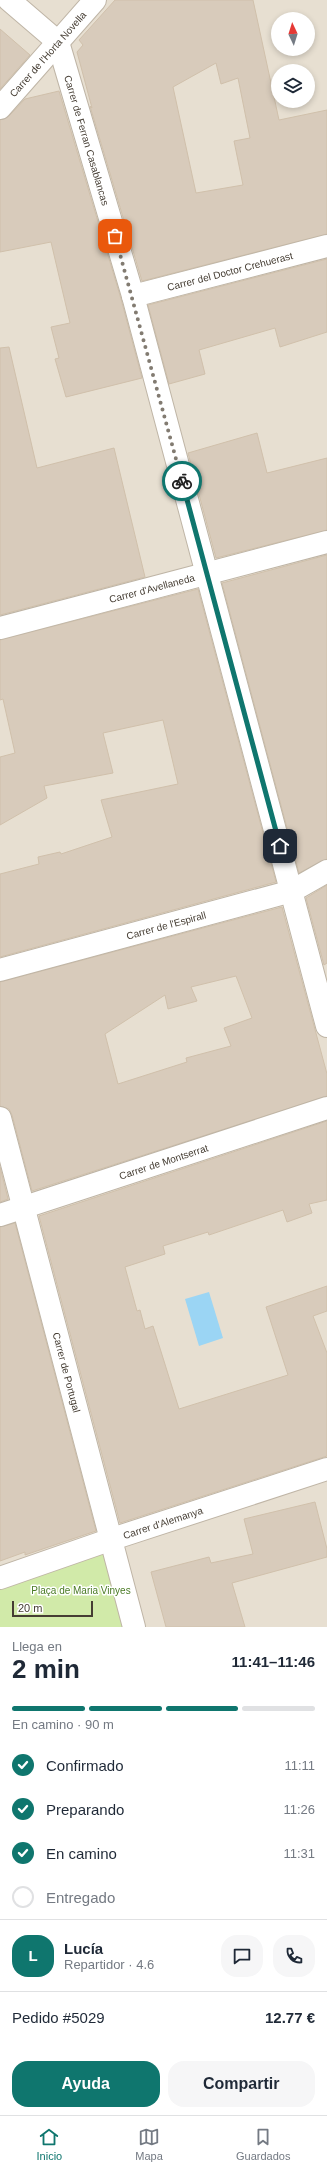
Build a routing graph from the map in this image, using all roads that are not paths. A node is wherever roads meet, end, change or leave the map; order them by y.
1 (9, 0) edge
2 (95, 0) edge
3 (58, 42) junction
4 (0, 108) edge
5 (327, 246) edge
6 (133, 296) junction
7 (327, 542) edge
8 (206, 575) junction
9 (0, 628) edge
10 (327, 870) edge
11 (292, 891) junction
12 (0, 970) edge
13 (327, 1026) edge
14 (327, 1108) edge
15 (0, 1118) edge
16 (23, 1207) junction
17 (0, 1214) edge
18 (327, 1469) edge
19 (112, 1539) junction
20 (0, 1578) edge
21 (134, 1627) edge

1 - 3 street
2 - 3 street, Carrer de l'Horta Novella
3 - 4 street, Carrer de l'Horta Novella
3 - 6 street, Carrer de Ferran Casablancas
5 - 6 street, Carrer del Doctor Crehuerast
6 - 8 street, Carrer de Ferran Casablancas
7 - 8 street, Carrer d'Avellaneda
8 - 9 street, Carrer d'Avellaneda
8 - 11 street, Carrer de Ferran Casablancas
10 - 11 street, Carrer de l'Espirall
11 - 12 street, Carrer de l'Espirall
11 - 13 street, Carrer de Ferran Casablancas
14 - 16 street, Carrer de Montserrat
15 - 16 street, Carrer de Portugal
16 - 17 street, Carrer de Montserrat
16 - 19 street, Carrer de Portugal
18 - 19 street, Carrer d'Alemanya
19 - 20 street, Carrer d'Alemanya
19 - 21 street, Carrer de Portugal

